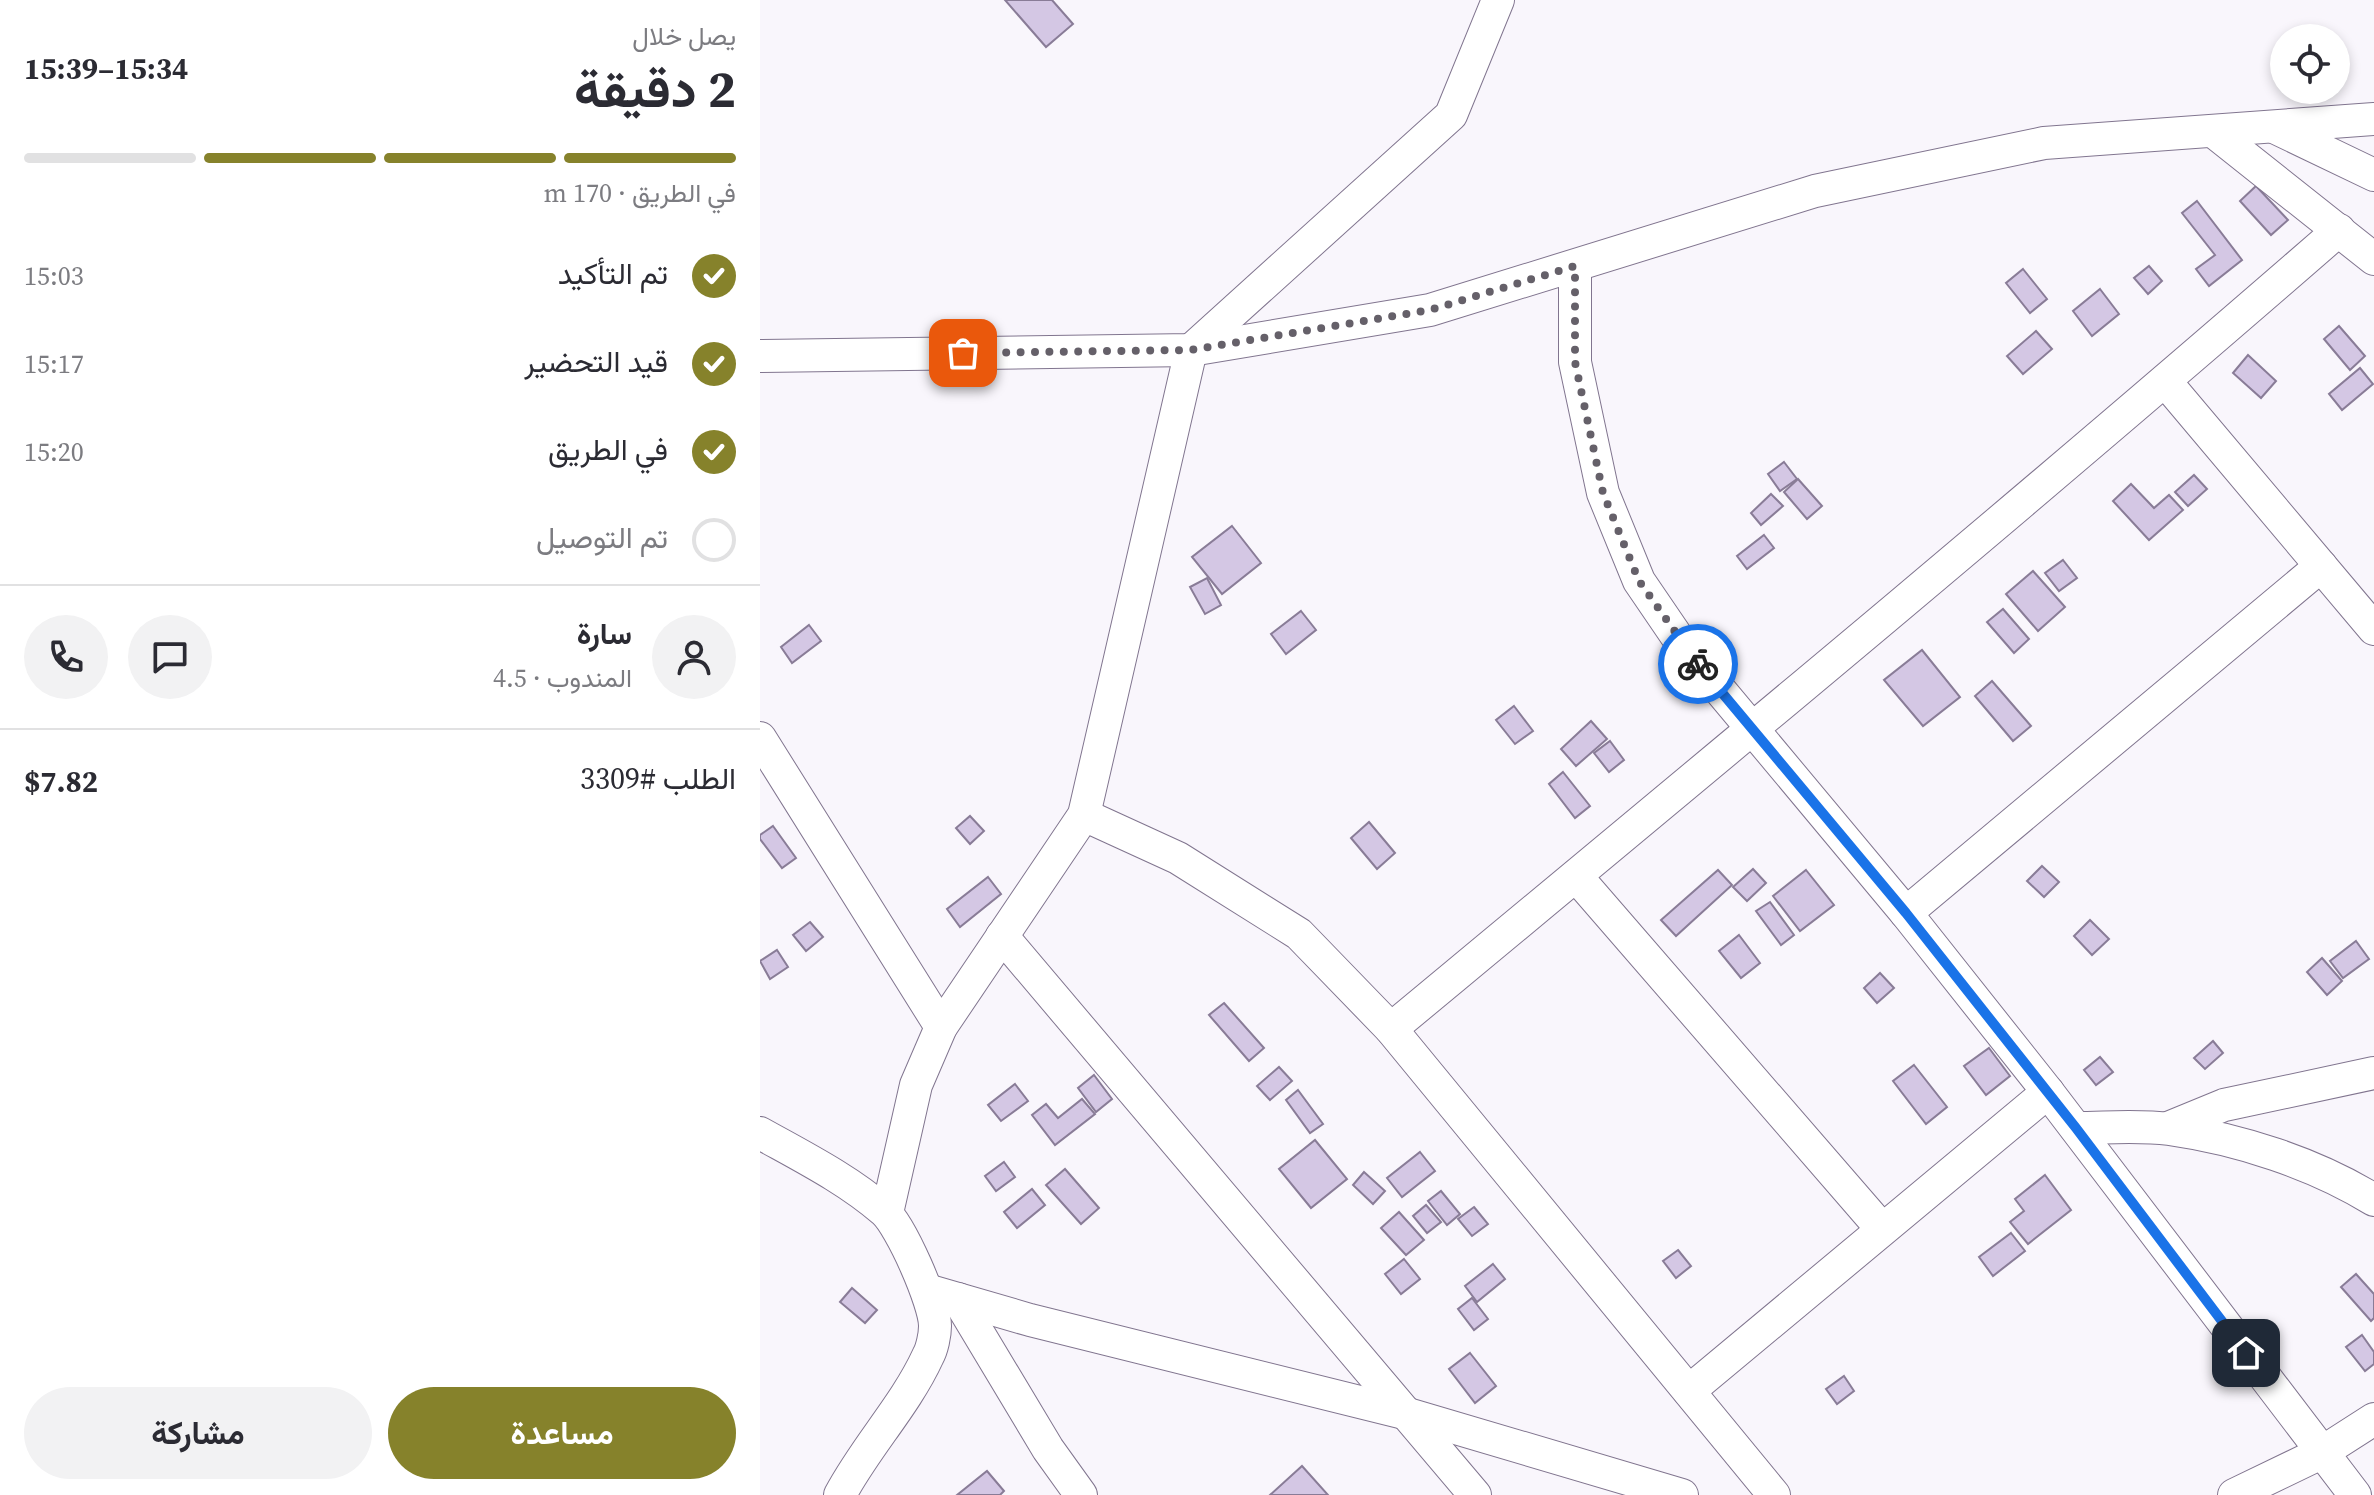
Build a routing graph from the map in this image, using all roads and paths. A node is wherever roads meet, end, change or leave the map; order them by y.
1 (1498, 0) edge
2 (2374, 119) edge
3 (2273, 126) junction
4 (2214, 132) junction
5 (2374, 175) edge
6 (2339, 230) junction
7 (2374, 259) edge
8 (1575, 266) junction
9 (1191, 350) junction
10 (760, 356) edge
11 (2165, 381) junction
12 (2321, 566) junction
13 (2374, 629) edge
14 (1753, 731) junction
15 (760, 738) edge
16 (1084, 815) junction
17 (1576, 876) junction
18 (1906, 913) junction
19 (1002, 936) junction
20 (941, 1027) junction
21 (1391, 1029) junction
22 (2374, 1073) edge
23 (2048, 1092) junction
24 (2076, 1128) junction
25 (2168, 1128) junction
26 (760, 1133) edge
27 (2374, 1200) edge
28 (887, 1213) junction
29 (1882, 1229) junction
30 (927, 1290) junction
31 (958, 1299) junction
32 (1689, 1391) junction
33 (1408, 1414) junction
34 (2374, 1419) edge
35 (2321, 1453) junction
36 (840, 1495) edge
37 (1081, 1495) edge
38 (1475, 1495) edge
39 (1682, 1495) edge
40 (1774, 1495) edge
41 (2234, 1495) edge
42 (2355, 1495) edge

1 - 9 street
2 - 3 street
3 - 4 street
3 - 5 street
4 - 6 street
4 - 8 street
6 - 7 street
6 - 11 street
8 - 9 street
8 - 14 street
9 - 10 street
9 - 16 street
11 - 12 street
11 - 14 street
12 - 13 street
12 - 18 street
14 - 17 street
14 - 18 street
15 - 20 street
16 - 19 street
16 - 21 street
17 - 21 street
17 - 29 street
18 - 23 street
19 - 20 street
19 - 33 street
20 - 28 street
21 - 32 street
22 - 25 street
23 - 24 street
23 - 29 street
24 - 25 street
24 - 35 street
25 - 27 street
26 - 28 street
28 - 30 street
29 - 32 street
30 - 31 street
30 - 36 street
31 - 33 street
31 - 37 street
32 - 40 street
33 - 38 street
33 - 39 street
34 - 35 street
35 - 41 street
35 - 42 street

